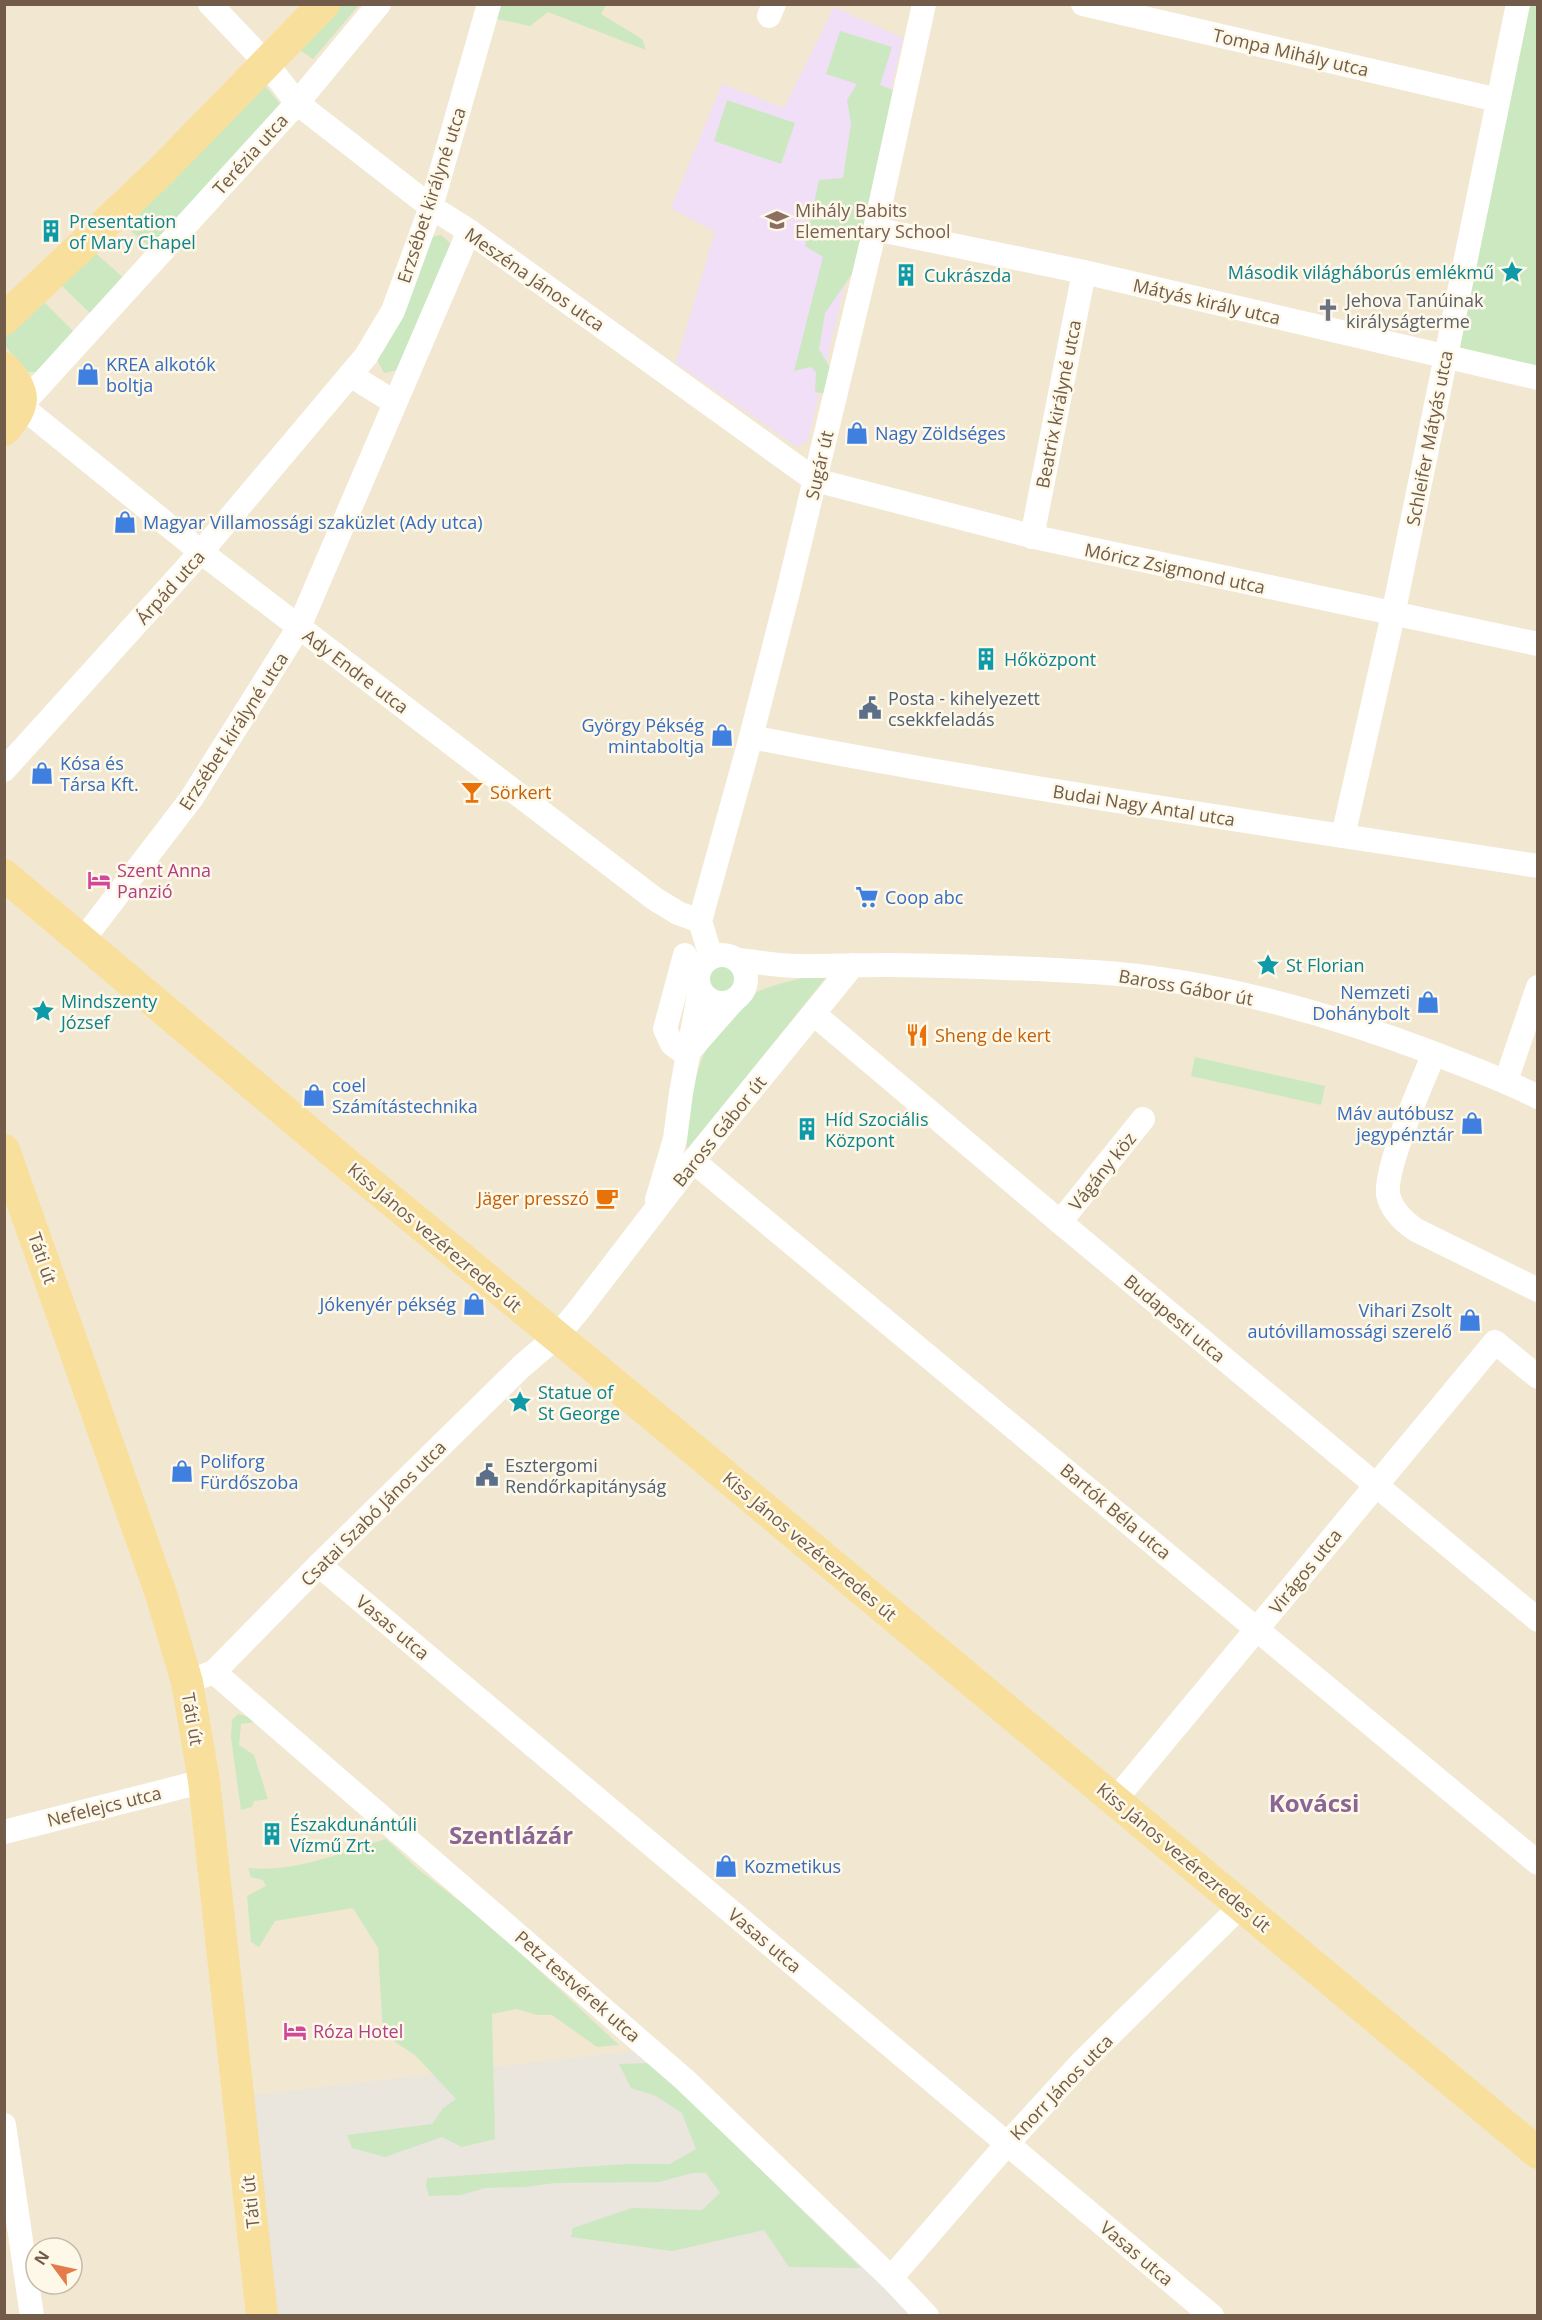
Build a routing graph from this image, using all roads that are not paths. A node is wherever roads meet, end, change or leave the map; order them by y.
1 (210, 4) edge
2 (324, 4) edge
3 (379, 4) edge
4 (489, 4) edge
5 (924, 4) edge
6 (1083, 4) edge
7 (1518, 4) edge
8 (267, 64) junction
9 (1498, 100) junction
10 (297, 103) junction
11 (431, 207) junction
12 (875, 229) junction
13 (469, 231) junction
14 (1084, 272) junction
15 (4, 319) edge
16 (1444, 357) junction
17 (4, 368) edge
18 (350, 375) junction
19 (1538, 378) edge
20 (330, 399) joint
21 (394, 402) junction
22 (13, 418) edge
23 (815, 480) junction
24 (1032, 537) junction
25 (201, 552) junction
26 (1394, 615) junction
27 (299, 627) junction
28 (1538, 644) edge
29 (751, 737) junction
30 (4, 770) edge
31 (1343, 836) junction
32 (1538, 866) edge
33 (4, 875) edge
34 (700, 921) junction
35 (82, 941) junction
36 (685, 955) dead end
37 (853, 965) junction
38 (731, 971) junction
39 (1538, 987) edge
40 (700, 989) junction
41 (814, 1014) junction
42 (689, 1053) junction
43 (1434, 1054) junction
44 (1506, 1081) junction
45 (1538, 1097) edge
46 (1143, 1119) dead end
47 (4, 1150) edge
48 (693, 1161) junction
49 (652, 1214) junction
50 (1060, 1222) junction
51 (1538, 1290) edge
52 (556, 1337) junction
53 (1538, 1377) edge
54 (1375, 1484) junction
55 (319, 1565) junction
56 (1538, 1620) edge
57 (1257, 1628) junction
58 (200, 1677) junction
59 (204, 1781) junction
60 (1115, 1800) junction
61 (4, 1832) edge
62 (1538, 1863) edge
63 (1241, 1906) junction
64 (4, 2125) edge
65 (1007, 2144) junction
66 (1538, 2153) edge
67 (891, 2278) junction
68 (32, 2316) edge
69 (262, 2316) edge
70 (927, 2316) edge
71 (1212, 2316) edge

1 - 8 street, Meszéna János utca
2 - 8 main road
3 - 10 street, Terézia utca
4 - 11 street, Erzsébet királyné utca
5 - 12 street, Sugár út
6 - 9 street, Tompa Mihály utca
7 - 9 street, Schleifer Mátyás utca
8 - 10 street, Meszéna János utca
8 - 15 main road
9 - 16 street, Schleifer Mátyás utca
10 - 11 street, Meszéna János utca
10 - 22 street, Terézia utca
11 - 13 street, Meszéna János utca
11 - 18 street, Erzsébet királyné utca
12 - 14 street, Mátyás király utca
12 - 23 street, Sugár út
13 - 21 street, Erzsébet királyné utca
13 - 23 street, Meszéna János utca
14 - 16 street, Mátyás király utca
14 - 24 street, Beatrix királyné utca
16 - 19 street, Mátyás király utca
16 - 26 street, Schleifer Mátyás utca
17 - 22 main road
18 - 20 street, Erzsébet királyné utca
18 - 21 street
20 - 25 street, Árpád utca
21 - 27 street, Erzsébet királyné utca
22 - 25 street, Ady Endre utca
23 - 24 street, Móricz Zsigmond utca
23 - 29 street, Sugár út
24 - 26 street, Móricz Zsigmond utca
25 - 27 street, Ady Endre utca
25 - 30 street, Árpád utca
26 - 28 street, Móricz Zsigmond utca
26 - 31 street, Schleifer Mátyás utca
27 - 34 street, Ady Endre utca
27 - 35 street, Erzsébet királyné utca
29 - 31 street, Budai Nagy Antal utca
29 - 34 street, Sugár út
31 - 32 street, Budai Nagy Antal utca
33 - 35 main road, Kiss János vezérezredes út
34 - 38 street
35 - 52 main road, Kiss János vezérezredes út
36 - 42 street
37 - 38 street, Baross Gábor út
37 - 41 street, Baross Gábor út
37 - 43 street, Baross Gábor út
38 - 40 street
38 - 40 street
38 - 42 street
39 - 44 street
40 - 42 street, Baross Gábor út
41 - 48 street, Baross Gábor út
41 - 50 street, Budapesti utca
42 - 49 street, Baross Gábor út
43 - 44 street, Baross Gábor út
43 - 51 street
44 - 45 street, Baross Gábor út
46 - 50 street, Vágány köz
47 - 58 main road, Táti út
48 - 49 street, Baross Gábor út
48 - 57 street, Bartók Béla utca
49 - 52 street, Baross Gábor út
50 - 54 street, Budapesti utca
52 - 55 street, Csatai Szabó János utca
52 - 60 main road, Kiss János vezérezredes út
53 - 54 street, Virágos utca
54 - 56 street, Budapesti utca
54 - 57 street, Virágos utca
55 - 58 street, Csatai Szabó János utca
55 - 65 street, Vasas utca
57 - 60 street, Virágos utca
57 - 62 street, Bartók Béla utca
58 - 59 main road, Táti út
58 - 67 street, Petz testvérek utca
59 - 61 street, Nefelejcs utca
59 - 69 main road, Táti út
60 - 63 main road, Kiss János vezérezredes út
63 - 65 street, Knorr János utca
63 - 66 main road, Kiss János vezérezredes út
64 - 68 street
65 - 67 street, Knorr János utca
65 - 71 street, Vasas utca
67 - 70 street, Petz testvérek utca

